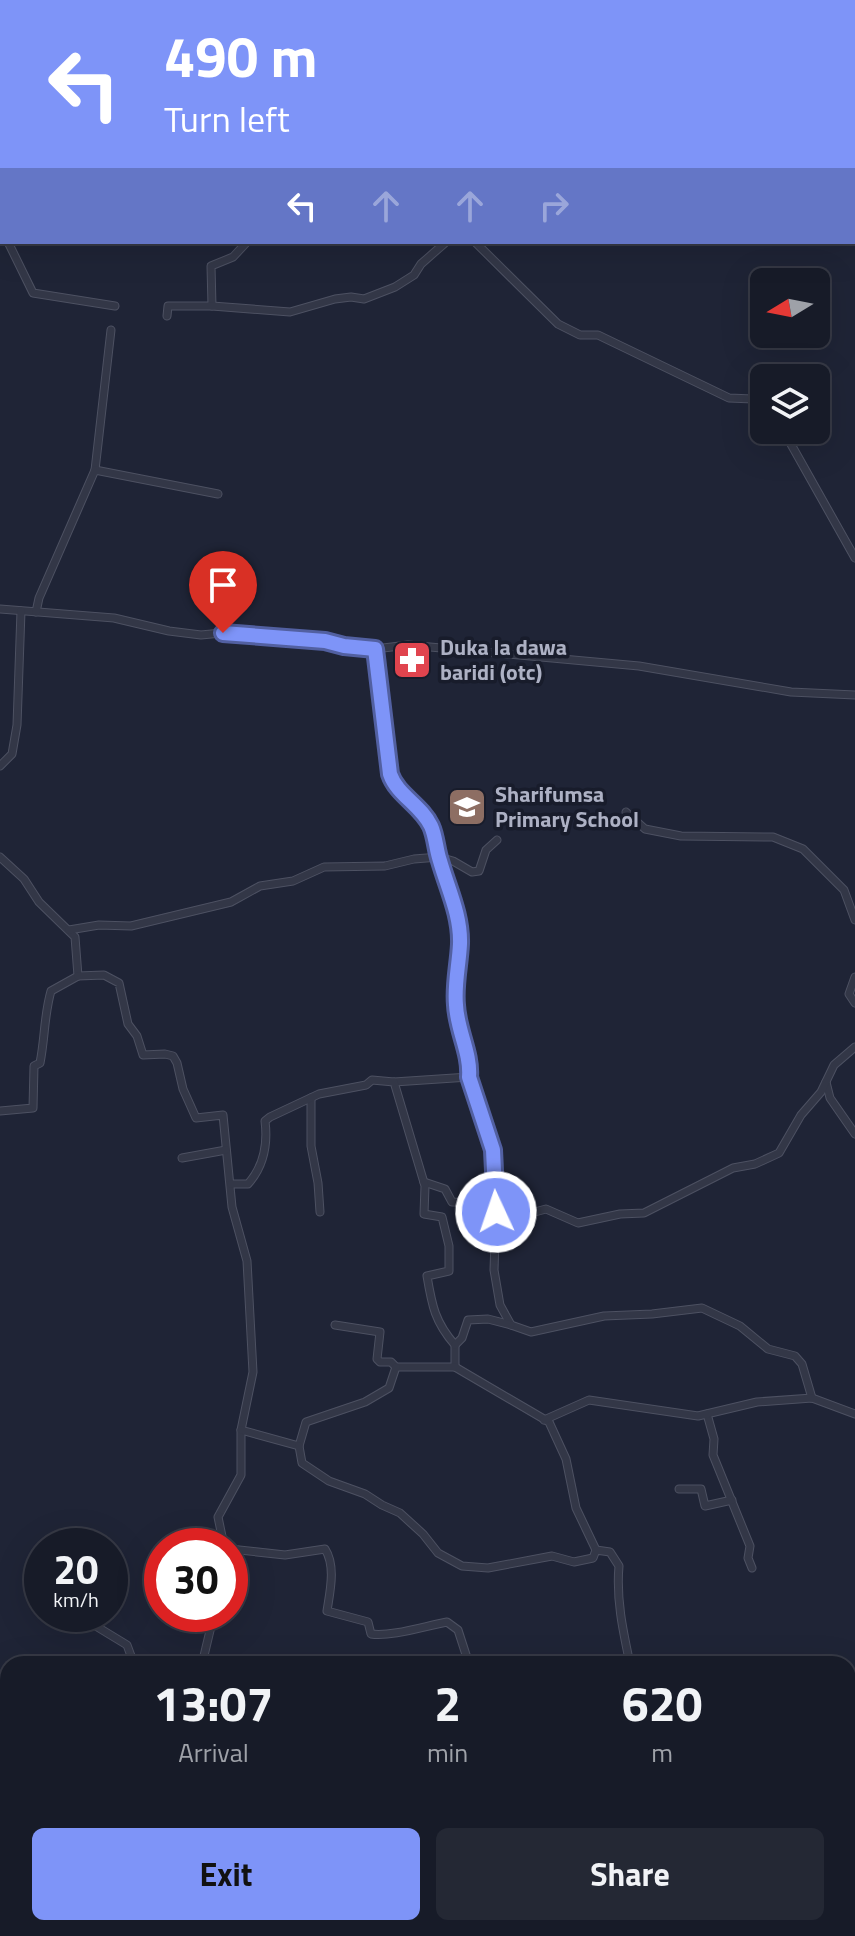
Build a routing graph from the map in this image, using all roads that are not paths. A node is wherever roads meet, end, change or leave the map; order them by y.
1 (9, 244) edge
2 (245, 244) edge
3 (444, 244) edge
4 (478, 244) edge
5 (490, 244) edge
6 (484, 249) junction
7 (115, 306) dead end
8 (212, 306) junction
9 (167, 316) dead end
10 (111, 330) dead end
11 (750, 399) edge
12 (791, 444) edge
13 (95, 470) junction
14 (218, 494) dead end
15 (855, 558) edge
16 (0, 609) edge
17 (21, 611) junction
18 (36, 612) junction
19 (375, 649) junction
20 (855, 695) edge
21 (0, 766) edge
22 (626, 812) dead end
23 (497, 840) dead end
24 (0, 857) edge
25 (439, 857) junction
26 (855, 920) edge
27 (69, 930) junction
28 (78, 976) junction
29 (855, 977) edge
30 (855, 1003) edge
31 (855, 1047) edge
32 (469, 1077) junction
33 (394, 1082) junction
34 (826, 1082) junction
35 (311, 1098) junction
36 (0, 1111) edge
37 (855, 1134) edge
38 (226, 1150) junction
39 (182, 1158) dead end
40 (424, 1182) junction
41 (231, 1184) junction
42 (320, 1212) dead end
43 (496, 1212) junction
44 (335, 1325) dead end
45 (511, 1325) junction
46 (455, 1345) junction
47 (396, 1367) junction
48 (455, 1367) junction
49 (812, 1398) junction
50 (707, 1414) junction
51 (855, 1414) edge
52 (544, 1420) junction
53 (241, 1430) junction
54 (299, 1446) junction
55 (679, 1489) dead end
56 (732, 1500) junction
57 (220, 1528) edge
58 (596, 1550) junction
59 (248, 1551) edge
60 (752, 1568) dead end
61 (106, 1632) edge
62 (210, 1632) edge
63 (131, 1656) edge
64 (204, 1656) edge
65 (466, 1656) edge
66 (628, 1656) edge

1 - 7 street
2 - 8 street
3 - 8 street
4 - 6 street
5 - 6 street
6 - 11 street
8 - 9 street
10 - 13 street
12 - 15 street
13 - 14 street
13 - 18 street
16 - 17 street
17 - 18 street
17 - 21 street
18 - 19 street
19 - 20 street
19 - 25 street
22 - 26 street
23 - 25 street
24 - 27 street
25 - 27 street
25 - 32 street
27 - 28 street
28 - 36 street
28 - 38 street
29 - 30 street
31 - 34 street
32 - 33 street
32 - 43 street
33 - 35 street
33 - 40 street
34 - 37 street
34 - 43 street
35 - 41 street
35 - 42 street
38 - 39 street
38 - 41 street
40 - 43 street
40 - 46 street
41 - 53 street
43 - 45 street
44 - 47 street
45 - 46 street
45 - 49 street
46 - 48 street
47 - 48 street
47 - 54 street
48 - 52 street
49 - 50 street
49 - 51 street
50 - 52 street
50 - 56 street
52 - 58 street
53 - 54 street
53 - 57 street
54 - 58 street
55 - 56 street
56 - 60 street
58 - 66 street
59 - 65 street
61 - 63 street
62 - 64 street

